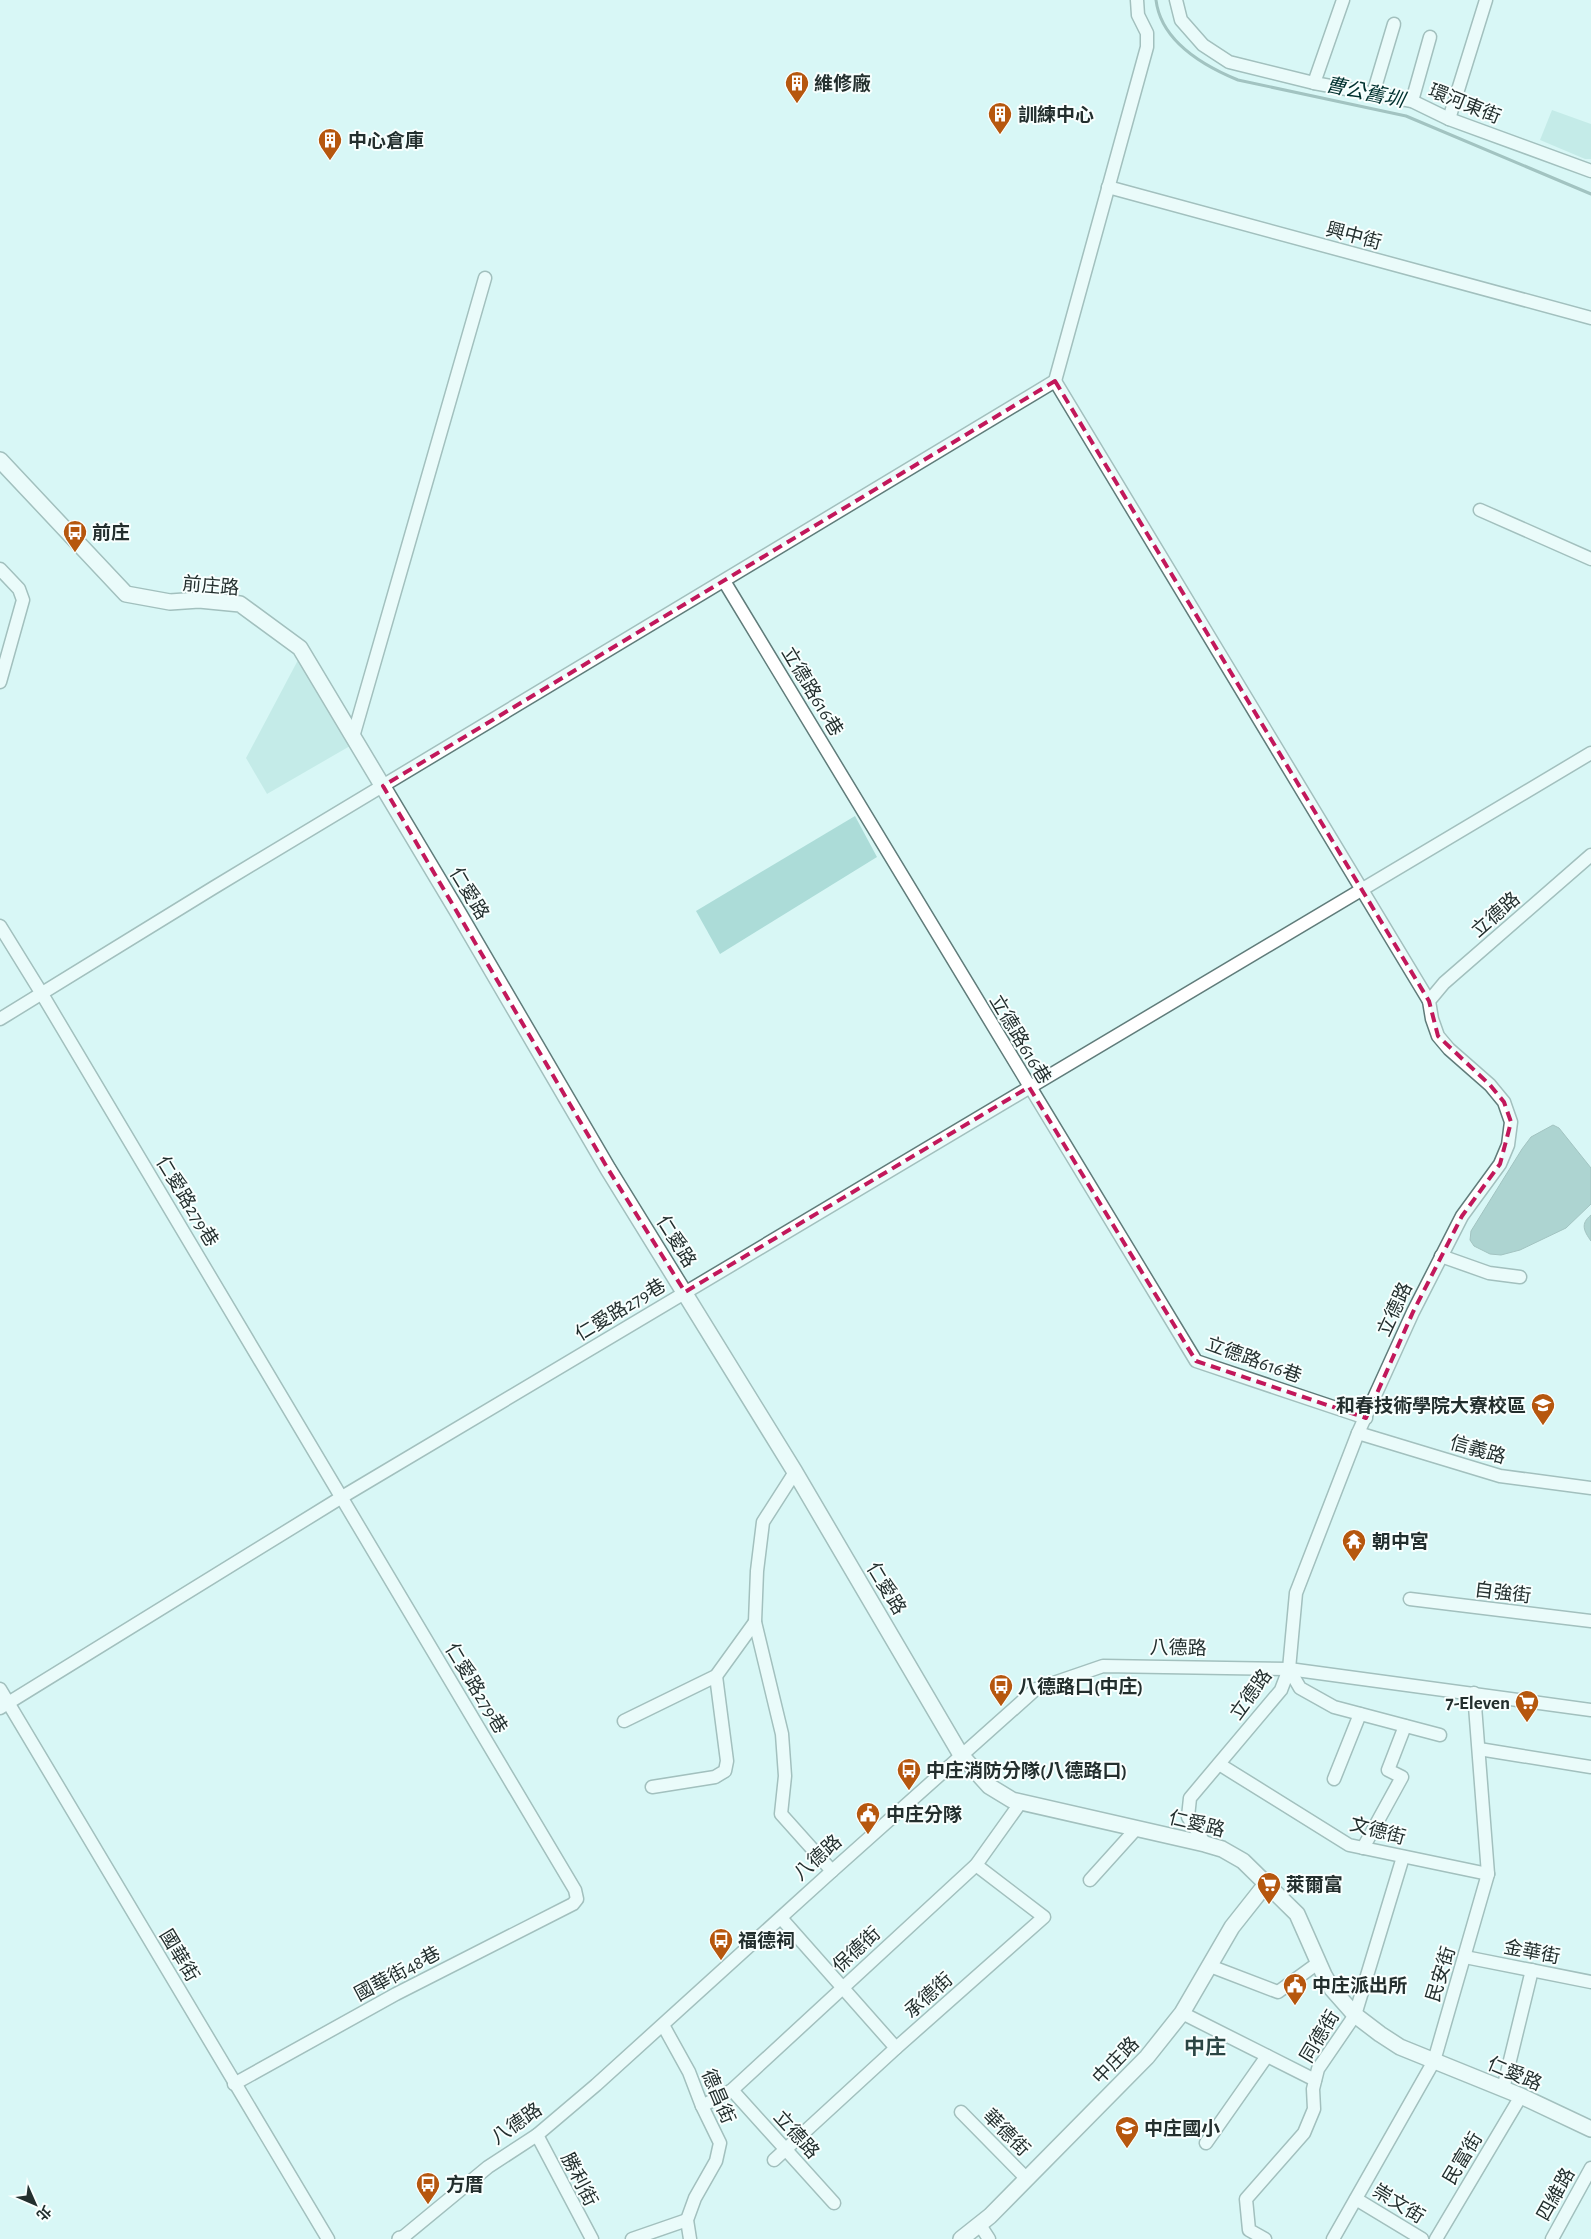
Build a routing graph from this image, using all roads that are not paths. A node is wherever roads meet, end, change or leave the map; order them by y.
1 (1137, 0) edge
2 (1176, 0) edge
3 (1343, 0) edge
4 (1486, 0) edge
5 (1394, 24) dead end
6 (1430, 37) dead end
7 (1314, 83) junction
8 (1373, 94) junction
9 (1412, 101) junction
10 (1449, 119) junction
11 (1591, 171) edge
12 (1108, 187) junction
13 (485, 278) dead end
14 (1591, 318) edge
15 (1055, 381) junction
16 (1, 464) edge
17 (1480, 510) dead end
18 (1591, 559) edge
19 (0, 569) edge
20 (724, 580) junction
21 (0, 682) edge
22 (353, 737) junction
23 (1591, 752) edge
24 (383, 786) junction
25 (1591, 855) edge
26 (1362, 888) junction
27 (0, 926) edge
28 (42, 994) junction
29 (1429, 1001) junction
30 (0, 1019) edge
31 (1029, 1088) junction
32 (1442, 1256) junction
33 (1520, 1277) dead end
34 (685, 1292) junction
35 (1366, 1418) junction
36 (1358, 1433) junction
37 (795, 1472) junction
38 (1591, 1488) edge
39 (342, 1497) junction
40 (1410, 1599) dead end
41 (1591, 1621) edge
42 (754, 1622) junction
43 (1289, 1670) junction
44 (716, 1676) junction
45 (0, 1689) edge
46 (1474, 1694) junction
47 (4, 1705) edge
48 (1591, 1710) edge
49 (1360, 1714) junction
50 (624, 1721) dead end
51 (1405, 1726) junction
52 (1440, 1735) dead end
53 (1479, 1749) junction
54 (962, 1754) junction
55 (1219, 1764) junction
56 (1591, 1767) edge
57 (1334, 1779) dead end
58 (652, 1787) dead end
59 (1021, 1802) junction
60 (1136, 1829) junction
61 (1205, 1844) junction
62 (1363, 1848) junction
63 (1403, 1857) junction
64 (976, 1864) junction
65 (832, 1871) junction
66 (1488, 1874) junction
67 (1090, 1880) dead end
68 (1266, 1884) junction
69 (577, 1899) joint
70 (781, 1918) junction
71 (1465, 1957) junction
72 (1318, 1963) junction
73 (1210, 1966) junction
74 (1532, 1970) junction
75 (1591, 1982) edge
76 (842, 1987) junction
77 (1182, 2013) junction
78 (1355, 2014) junction
79 (663, 2025) junction
80 (896, 2048) junction
81 (1267, 2056) junction
82 (1434, 2061) junction
83 (1315, 2080) junction
84 (234, 2084) junction
85 (1503, 2089) junction
86 (732, 2090) junction
87 (1521, 2096) junction
88 (702, 2106) junction
89 (961, 2112) dead end
90 (1591, 2129) edge
91 (537, 2135) junction
92 (1206, 2143) dead end
93 (786, 2150) junction
94 (774, 2160) dead end
95 (1591, 2168) edge
96 (1027, 2179) junction
97 (1356, 2199) junction
98 (834, 2203) dead end
99 (687, 2220) junction
100 (980, 2225) junction
101 (328, 2239) edge
102 (402, 2239) edge
103 (592, 2239) edge
104 (632, 2239) edge
105 (690, 2239) edge
106 (961, 2239) edge
107 (989, 2239) edge
108 (1265, 2239) edge
109 (1333, 2239) edge
110 (1422, 2239) edge
111 (1436, 2239) edge
112 (1552, 2239) edge

1 - 12 street
2 - 7 street, 環河東街
3 - 7 street
4 - 10 street
5 - 8 street
6 - 9 street
7 - 8 street, 環河東街
8 - 9 street, 環河東街
9 - 10 street, 環河東街
10 - 11 street, 環河東街
12 - 14 street, 興中街
12 - 15 street
13 - 22 street
15 - 20 street
15 - 26 street
16 - 22 street, 前庄路
17 - 18 street
19 - 21 street
20 - 24 street
20 - 31 street, 立德路616巷
22 - 24 street, 前庄路
23 - 26 street, 仁愛路279巷
24 - 28 street
24 - 34 street, 仁愛路
25 - 29 street, 立德路
26 - 29 street
26 - 31 street, 仁愛路279巷
27 - 28 street, 仁愛路279巷
28 - 30 street
28 - 39 street, 仁愛路279巷
29 - 32 street, 立德路
31 - 34 street, 仁愛路279巷
31 - 35 street, 立德路616巷
32 - 33 street
32 - 35 street, 立德路
34 - 37 street, 仁愛路
34 - 39 street, 仁愛路279巷
35 - 36 street, 立德路
36 - 38 street, 信義路
36 - 43 street, 立德路
37 - 42 street
37 - 54 street, 仁愛路
39 - 47 street, 仁愛路279巷
39 - 69 street, 仁愛路279巷
40 - 41 street, 自強街
42 - 44 street
42 - 65 street
43 - 46 street, 八德路
43 - 49 street
43 - 54 street, 八德路
43 - 55 street, 立德路
44 - 50 street
44 - 58 street
45 - 47 street, 國華街
46 - 48 street, 八德路
46 - 53 street, 民安街
47 - 84 street, 國華街
49 - 51 street
49 - 57 street
51 - 52 street
51 - 62 street
53 - 56 street
53 - 66 street, 民安街
54 - 59 street, 仁愛路
54 - 65 street, 八德路
55 - 61 street, 立德路
55 - 62 street, 文德街
59 - 60 street, 仁愛路
59 - 64 street, 保德街
60 - 61 street, 仁愛路
60 - 67 street
61 - 68 street, 仁愛路
62 - 63 street, 文德街
63 - 66 street, 文德街
63 - 78 street, 同德街
64 - 76 street, 保德街
64 - 80 street, 承德街
65 - 70 street, 八德路
66 - 71 street, 民安街
68 - 72 street, 仁愛路
68 - 73 street, 中庄路
69 - 84 street, 國華街48巷
70 - 76 street
70 - 79 street, 八德路
71 - 74 street, 金華街
71 - 82 street, 民安街
72 - 73 street
72 - 78 street, 仁愛路
73 - 77 street, 中庄路
74 - 75 street, 金華街
74 - 85 street
76 - 80 street
76 - 86 street, 保德街
77 - 81 street
77 - 96 street, 中庄路
78 - 82 street, 仁愛路
78 - 83 street, 同德街
79 - 88 street, 德昌街
79 - 91 street, 八德路
80 - 93 street, 承德街
81 - 83 street
81 - 92 street
82 - 85 street, 仁愛路
82 - 97 street, 民安街
83 - 108 street, 同德街
84 - 101 street, 國華街
85 - 87 street, 仁愛路
86 - 88 street, 保德街
86 - 93 street, 立德路
87 - 90 street, 仁愛路
87 - 111 street, 民富街
88 - 99 street, 德昌街
89 - 96 street, 華德街
91 - 102 street, 八德路
91 - 103 street, 勝利街
93 - 94 street, 承德街
93 - 98 street, 立德路
95 - 112 street, 四維路
96 - 100 street, 中庄路
97 - 109 street, 民安街
97 - 110 street, 崇文街
99 - 104 street
99 - 105 street, 德昌街
100 - 106 street, 中庄路
100 - 107 street

